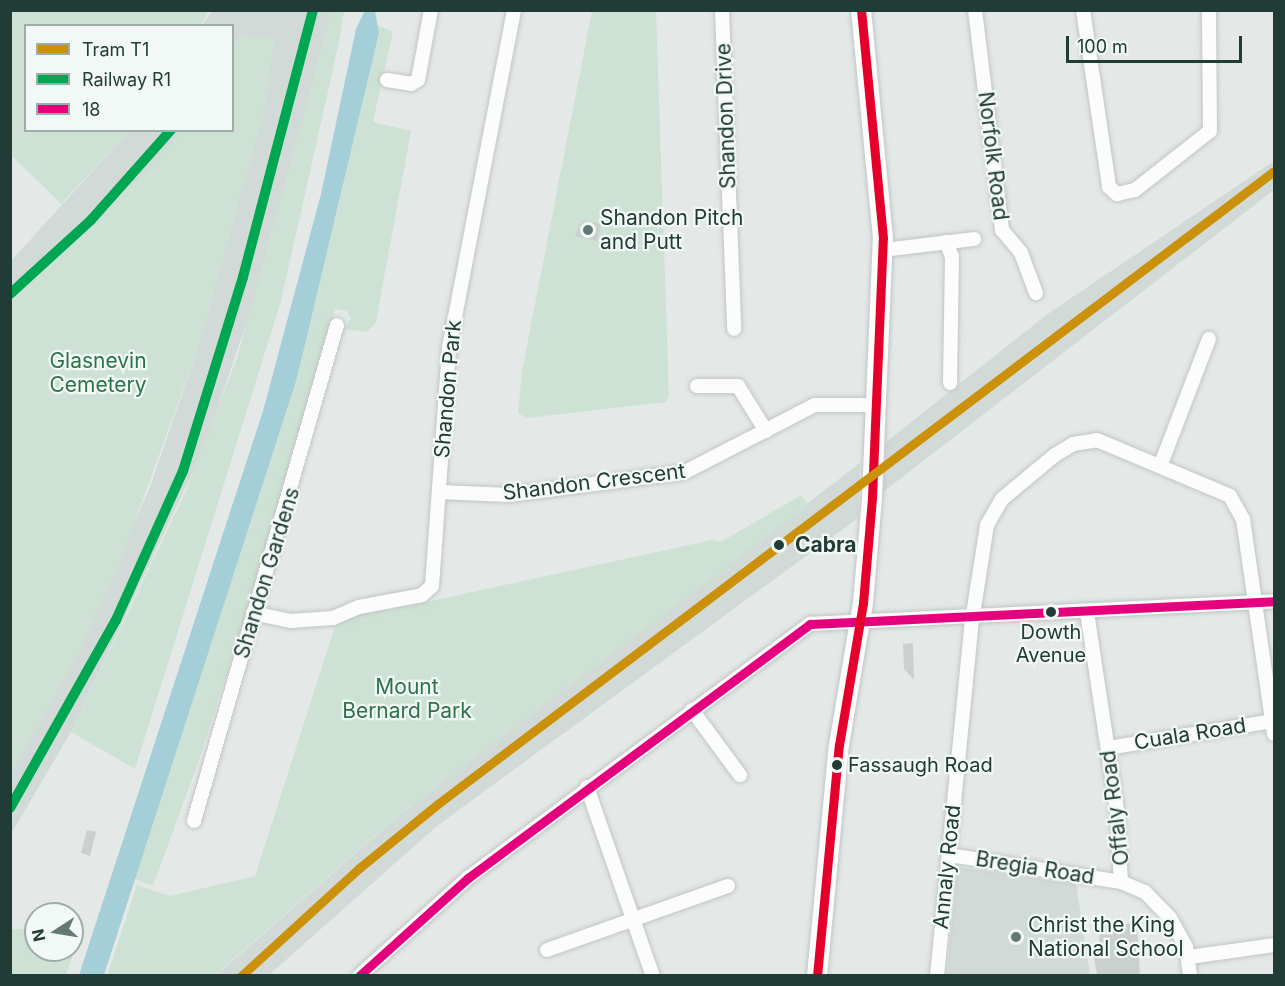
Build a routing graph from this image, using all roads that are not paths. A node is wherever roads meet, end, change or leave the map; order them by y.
1 (431, 10) edge
2 (514, 10) edge
3 (722, 10) edge
4 (861, 10) edge
5 (975, 10) edge
6 (1083, 10) edge
7 (1209, 10) edge
8 (387, 80) dead end
9 (974, 238) dead end
10 (946, 242) junction
11 (883, 250) junction
12 (1036, 292) dead end
13 (337, 324) dead end
14 (734, 329) dead end
15 (1209, 339) dead end
16 (950, 383) dead end
17 (697, 386) dead end
18 (875, 405) junction
19 (766, 431) junction
20 (1161, 464) junction
21 (440, 492) junction
22 (1275, 601) edge
23 (1255, 602) junction
24 (1087, 612) junction
25 (253, 613) junction
26 (974, 615) junction
27 (861, 620) junction
28 (692, 711) junction
29 (1274, 727) edge
30 (1108, 748) junction
31 (740, 775) dead end
32 (587, 787) junction
33 (194, 821) dead end
34 (949, 855) junction
35 (1121, 882) junction
36 (728, 886) dead end
37 (633, 920) junction
38 (1275, 945) edge
39 (546, 950) dead end
40 (1189, 957) junction
41 (359, 975) edge
42 (653, 975) edge
43 (817, 975) edge
44 (937, 975) edge
45 (1190, 975) edge

1 - 8 street
2 - 21 street, Shandon Park
3 - 14 street, Shandon Drive
4 - 11 street
5 - 12 street, Norfolk Road
6 - 7 street
9 - 10 street
10 - 11 street
10 - 16 street
11 - 18 street
13 - 25 street, Shandon Gardens
15 - 20 street
17 - 19 street
18 - 19 street, Shandon Crescent
18 - 27 street
19 - 21 street, Shandon Crescent
20 - 23 street, Annaly Road
20 - 26 street, Annaly Road
21 - 25 street, Shandon Park
22 - 23 street
23 - 24 street
23 - 29 street, Annaly Road
24 - 26 street
24 - 30 street, Offaly Road
25 - 33 street, Shandon Gardens
26 - 27 street
26 - 34 street, Annaly Road
27 - 28 street
27 - 43 street
28 - 31 street
28 - 32 street
29 - 30 street, Cuala Road
30 - 35 street, Offaly Road
32 - 37 street
32 - 41 street
34 - 35 street, Bregia Road
34 - 44 street, Annaly Road
35 - 40 street, Offaly Road
36 - 37 street
37 - 39 street
37 - 42 street
38 - 40 street
40 - 45 street, Offaly Road

